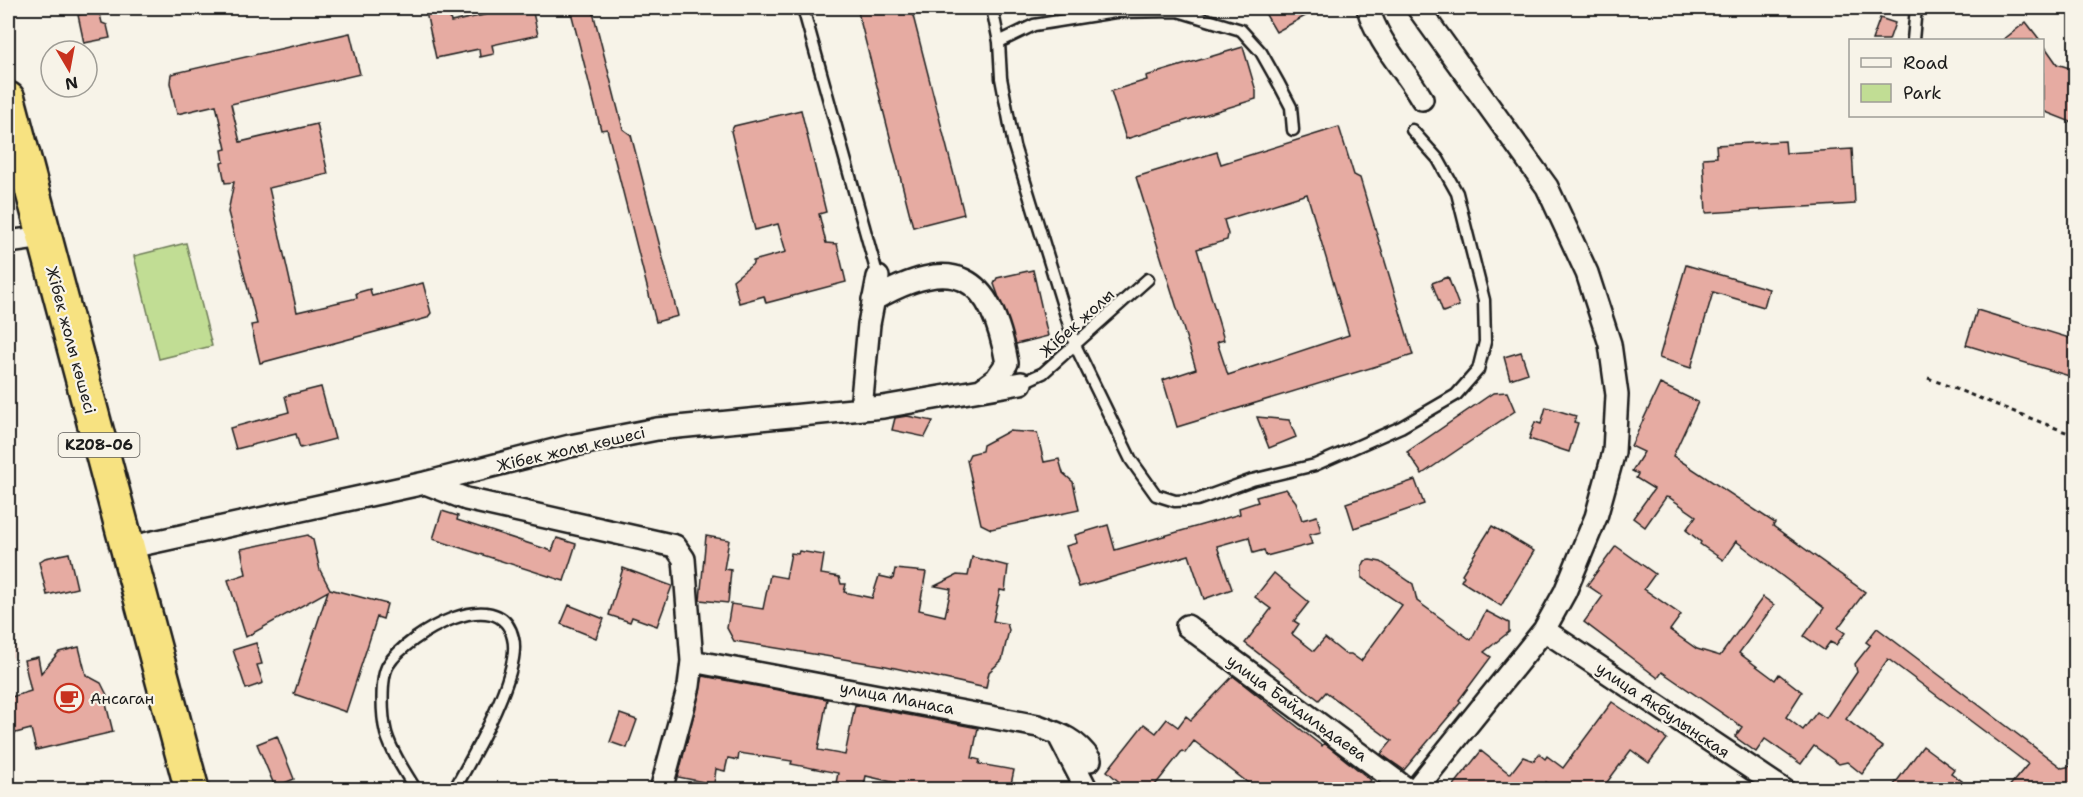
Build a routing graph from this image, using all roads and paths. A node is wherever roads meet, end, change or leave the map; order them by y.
1 (803, 8) edge
2 (992, 8) edge
3 (1368, 8) edge
4 (1418, 8) edge
5 (1916, 8) edge
6 (1178, 9) edge
7 (1914, 39) edge
8 (999, 42) junction
9 (8, 99) edge
10 (1422, 99) dead end
11 (1293, 130) dead end
12 (1412, 130) dead end
13 (44, 237) junction
14 (8, 242) edge
15 (878, 277) joint
16 (1148, 279) dead end
17 (873, 300) junction
18 (1075, 345) junction
19 (1928, 378) dead end
20 (1021, 383) joint
21 (980, 390) junction
22 (861, 409) junction
23 (2076, 436) edge
24 (425, 483) junction
25 (126, 548) junction
26 (1187, 627) dead end
27 (1544, 630) junction
28 (692, 661) junction
29 (1057, 733) junction
30 (1090, 760) dead end
31 (192, 789) edge
32 (416, 789) edge
33 (454, 789) edge
34 (664, 789) edge
35 (1087, 789) edge
36 (1408, 789) edge
37 (1415, 789) edge
38 (1784, 789) edge

1 - 15 lane
2 - 8 lane
3 - 10 street
4 - 27 street
5 - 7 lane
6 - 8 lane
6 - 11 lane
8 - 18 lane
9 - 13 highway, Жібек жолы көшесі / KZ08-06
12 - 18 lane
13 - 14 street
13 - 25 highway, Жібек жолы көшесі / KZ08-06
15 - 17 street
16 - 18 lane, Жібек жолы
17 - 21 street
17 - 22 street
18 - 20 lane, Жібек жолы
19 - 23 path
20 - 21 street, Жібек жолы көшесі
21 - 22 street, Жібек жолы көшесі
22 - 24 street, Жібек жолы көшесі
24 - 25 street, Жібек жолы көшесі
24 - 28 street
25 - 31 highway, Жібек жолы көшесі / KZ08-06
26 - 36 street, улица Байдильдаева
27 - 37 street
27 - 38 street, улица Акбулынская
28 - 29 street, улица Манаса
28 - 34 street
29 - 30 street, улица Манаса
29 - 35 street
32 - 33 lane

